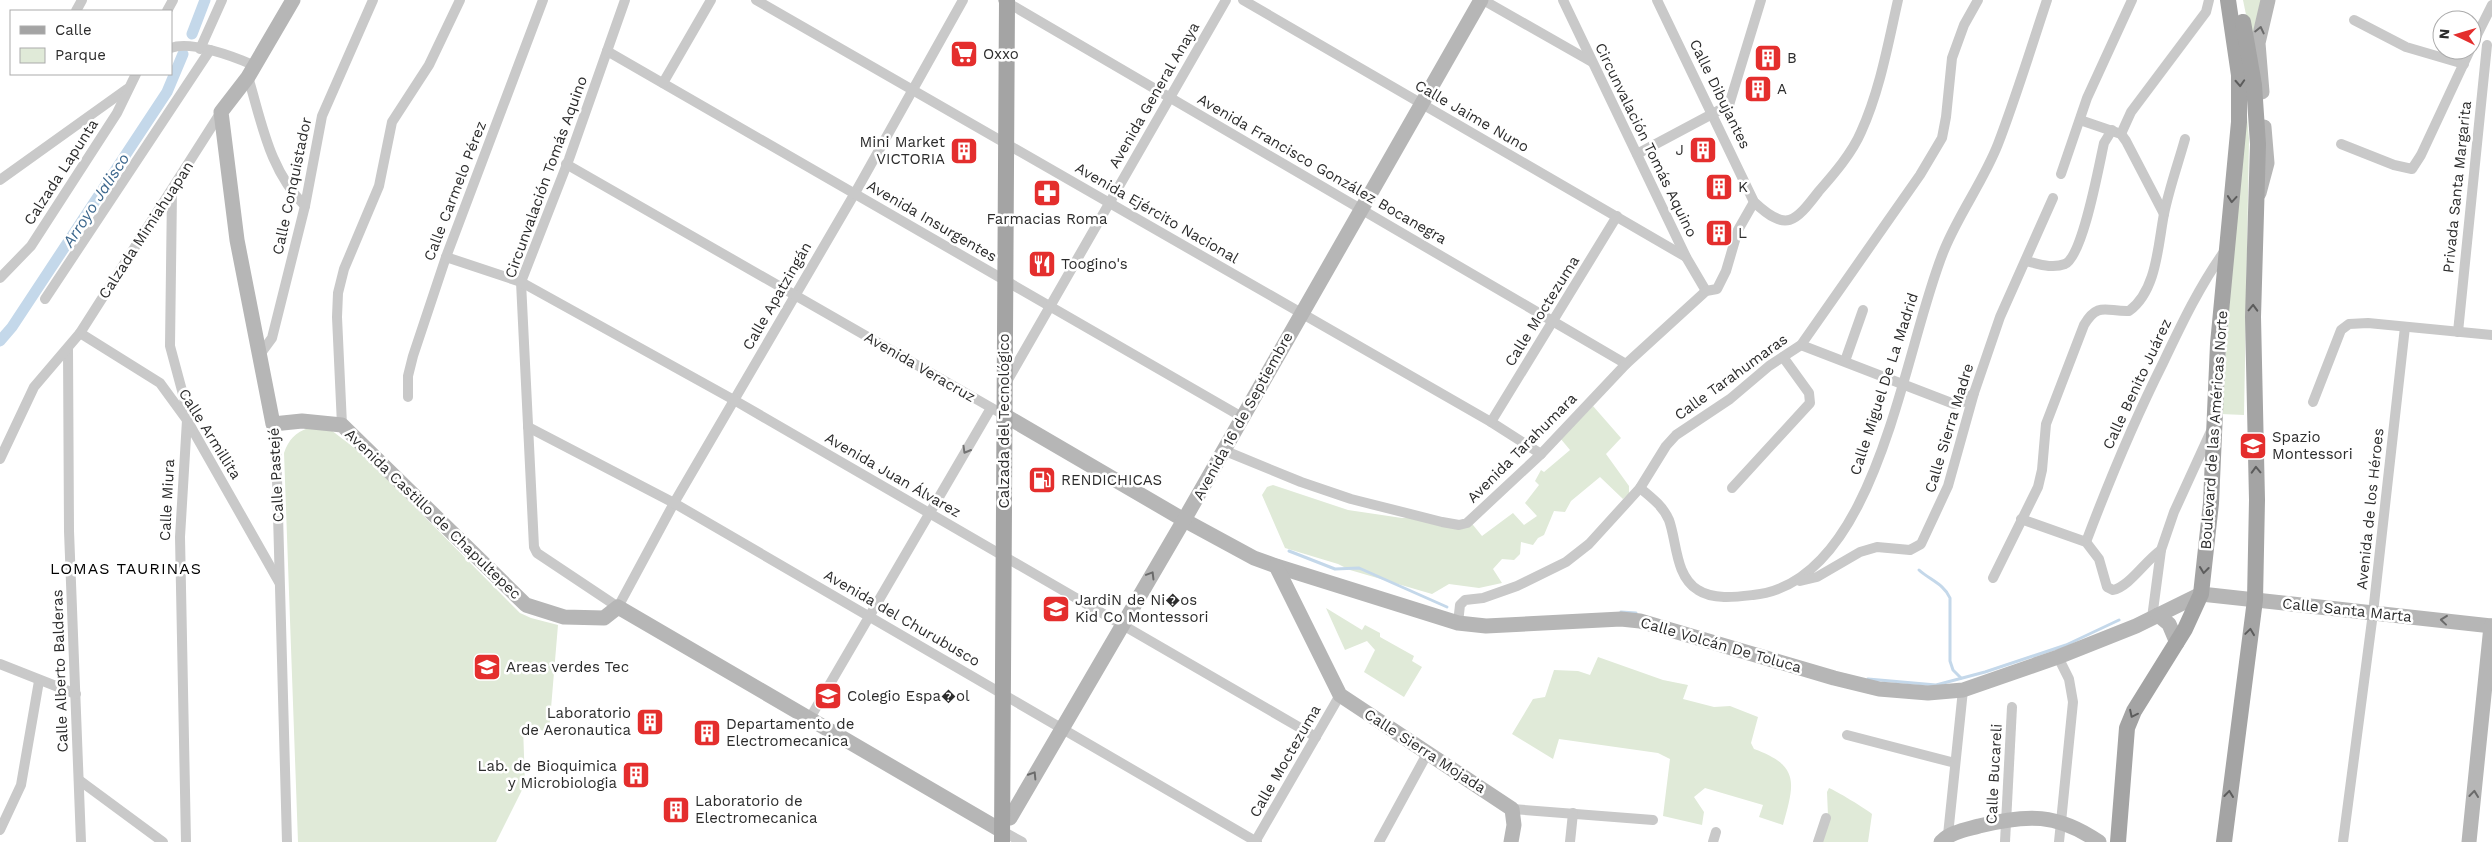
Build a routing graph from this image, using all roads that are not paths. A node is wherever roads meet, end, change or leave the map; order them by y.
1 (222, 0) edge
2 (293, 0) edge
3 (373, 0) edge
4 (460, 0) edge
5 (543, 0) edge
6 (625, 0) edge
7 (710, 0) edge
8 (756, 0) edge
9 (963, 0) edge
10 (1226, 0) edge
11 (1243, 0) edge
12 (1482, 0) edge
13 (1563, 0) edge
14 (1657, 0) edge
15 (1761, 0) edge
16 (1898, 0) edge
17 (1978, 0) edge
18 (2047, 0) edge
19 (2132, 0) edge
20 (2209, 0) edge
21 (2228, 0) edge
22 (2238, 0) edge
23 (2268, 0) edge
24 (1005, 1) edge
25 (2492, 4) edge
26 (2354, 20) dead end
27 (2482, 25) edge
28 (2489, 46) edge
29 (172, 48) edge
30 (205, 49) junction
31 (608, 51) junction
32 (2466, 60) edge
33 (1592, 62) junction
34 (2464, 64) junction
35 (251, 71) junction
36 (136, 75) edge
37 (142, 75) edge
38 (663, 83) junction
39 (130, 87) junction
40 (913, 90) junction
41 (1170, 98) junction
42 (1422, 105) junction
43 (221, 112) junction
44 (1714, 115) junction
45 (2080, 120) junction
46 (2116, 132) junction
47 (2185, 139) dead end
48 (1006, 143) junction
49 (2340, 144) dead end
50 (1636, 154) junction
51 (566, 164) junction
52 (2061, 174) dead end
53 (0, 180) edge
54 (172, 192) junction
55 (855, 193) junction
56 (2053, 198) dead end
57 (2257, 199) junction
58 (1110, 202) junction
59 (1754, 202) junction
60 (304, 206) junction
61 (1361, 209) junction
62 (2164, 214) junction
63 (1617, 216) junction
64 (2228, 246) junction
65 (446, 257) junction
66 (1686, 257) junction
67 (2026, 261) junction
68 (0, 278) edge
69 (1005, 280) junction
70 (521, 282) junction
71 (1706, 291) junction
72 (795, 295) junction
73 (45, 299) dead end
74 (1050, 306) junction
75 (1863, 310) dead end
76 (1301, 313) junction
77 (1554, 321) junction
78 (2405, 327) junction
79 (2458, 332) junction
80 (80, 333) junction
81 (2492, 335) edge
82 (1801, 345) junction
83 (68, 349) junction
84 (261, 353) junction
85 (1783, 357) junction
86 (1845, 362) junction
87 (1626, 364) junction
88 (1902, 384) junction
89 (1004, 386) junction
90 (1974, 393) junction
91 (408, 397) dead end
92 (734, 400) junction
93 (2313, 402) dead end
94 (997, 412) junction
95 (1242, 418) junction
96 (187, 420) junction
97 (1491, 422) junction
98 (2215, 423) junction
99 (273, 424) junction
100 (342, 425) junction
101 (528, 427) junction
102 (1223, 450) junction
103 (1541, 454) junction
104 (0, 459) edge
105 (1640, 488) junction
106 (1732, 488) dead end
107 (674, 503) junction
108 (930, 513) junction
109 (2022, 519) junction
110 (1184, 520) junction
111 (2086, 542) junction
112 (2161, 550) junction
113 (1004, 556) junction
114 (1276, 566) junction
115 (1993, 578) dead end
116 (1799, 581) junction
117 (280, 583) junction
118 (2201, 594) junction
119 (2255, 600) junction
120 (618, 607) junction
121 (2373, 613) junction
122 (869, 616) junction
123 (2155, 617) junction
124 (1458, 623) junction
125 (2492, 623) edge
126 (1122, 624) junction
127 (2177, 643) junction
128 (2058, 657) junction
129 (0, 664) edge
130 (40, 681) junction
131 (1963, 690) junction
132 (76, 694) junction
133 (1003, 694) junction
134 (1340, 695) junction
135 (2012, 707) dead end
136 (810, 718) junction
137 (1062, 728) junction
138 (1847, 735) dead end
139 (1316, 737) junction
140 (1427, 754) junction
141 (1955, 763) junction
142 (79, 780) junction
143 (1512, 809) junction
144 (1573, 813) junction
145 (1826, 818) dead end
146 (2007, 819) junction
147 (1654, 820) dead end
148 (2061, 821) junction
149 (0, 830) edge
150 (1005, 830) edge
151 (1945, 839) edge
152 (81, 842) edge
153 (163, 842) edge
154 (186, 842) edge
155 (287, 842) edge
156 (1022, 842) edge
157 (1256, 842) edge
158 (1379, 842) edge
159 (1512, 842) edge
160 (1570, 842) edge
161 (1818, 842) edge
162 (2005, 842) edge
163 (2059, 842) edge
164 (2099, 842) edge
165 (2118, 842) edge
166 (2224, 842) edge
167 (2343, 842) edge
168 (2469, 842) edge

1 - 30 street
2 - 35 street, Calzada Mimiahuapan
3 - 60 street, Calle Conquistador
4 - 100 street
5 - 65 street, Calle Carmelo Pérez
6 - 31 street, Circunvalación Tomás Aquino
7 - 38 street
8 - 40 street, Avenida Ejército Nacional
9 - 40 street, Calle Apatzingán
10 - 41 street, Avenida General Anaya
11 - 42 street, Calle Jaime Nuno
12 - 33 street
12 - 42 street, Avenida 16 de Septiembre
13 - 33 street, Circunvalación Tomás Aquino
14 - 44 street, Calle Dibujantes
15 - 44 street
16 - 59 street
17 - 82 street, Calle Tarahumaras
18 - 88 street, Calle Miguel De La Madrid
19 - 45 street
20 - 46 street
21 -> 64 main road, Boulevard de las Américas Norte
22 - 57 main road, Boulevard de las Américas Norte
57 -> 23 street
24 - 41 street, Avenida Francisco González Bocanegra
24 - 48 main road, Calzada del Tecnológico
25 - 27 street
26 - 34 street
28 - 79 street, Privada Santa Margarita
29 - 30 street
30 - 35 street
30 - 73 street
31 - 38 street, Avenida Insurgentes
31 - 51 street, Circunvalación Tomás Aquino
32 - 34 street
33 - 50 street, Circunvalación Tomás Aquino
34 - 49 street
35 - 43 street, Calzada Mimiahuapan
35 - 60 street
36 - 39 street, Calzada Lapunta
37 - 39 street
38 - 55 street, Avenida Insurgentes
39 - 53 street
39 - 68 street, Calzada Lapunta
40 - 48 street, Avenida Ejército Nacional
40 - 55 street, Calle Apatzingán
41 - 58 street, Avenida General Anaya
41 - 61 street, Avenida Francisco González Bocanegra
42 - 61 street, Avenida 16 de Septiembre
42 - 63 street, Calle Jaime Nuno
43 - 54 street, Calzada Mimiahuapan
43 - 84 street, Calle Pastejé
44 - 50 street
44 - 59 street, Calle Dibujantes
45 - 46 street
45 - 52 street
46 - 62 street
46 - 67 street
47 - 62 street
48 - 58 street, Avenida Ejército Nacional
48 - 69 main road, Calzada del Tecnológico
50 - 66 street, Circunvalación Tomás Aquino
51 - 70 street, Circunvalación Tomás Aquino
51 - 72 street, Avenida Veracruz
54 - 80 street, Calzada Mimiahuapan
54 - 96 street, Calle Miura
55 - 69 street, Avenida Insurgentes
55 - 72 street, Calle Apatzingán
56 - 67 street, Calle Sierra Madre
119 -> 57 main road, Boulevard de las Américas Norte
58 - 74 street, Avenida General Anaya
58 - 76 street, Avenida Ejército Nacional
59 - 71 street, Avenida Tarahumara
60 - 84 street, Calle Conquistador
61 - 76 street, Avenida 16 de Septiembre
61 - 77 street, Avenida Francisco González Bocanegra
62 - 109 street
63 - 66 street, Calle Jaime Nuno
63 - 77 street, Calle Moctezuma
64 - 98 main road, Boulevard de las Américas Norte
64 - 111 street, Calle Benito Juárez
65 - 70 street, Avenida Juan Álvarez
65 - 91 street, Calle Carmelo Pérez
66 - 71 street, Circunvalación Tomás Aquino
67 - 90 street, Calle Sierra Madre
69 - 74 street, Avenida Insurgentes
69 - 89 main road, Calzada del Tecnológico
70 - 92 street, Avenida Juan Álvarez
70 - 101 street, Circunvalación Tomás Aquino
71 - 87 street, Avenida Tarahumara
72 - 92 street, Calle Apatzingán
72 - 94 street, Avenida Veracruz
74 - 89 street, Avenida General Anaya
74 - 95 street, Avenida Insurgentes
75 - 86 street
76 - 95 street, Avenida 16 de Septiembre
76 - 97 street, Avenida Ejército Nacional
77 - 87 street, Avenida Francisco González Bocanegra
77 - 97 street, Calle Moctezuma
78 - 79 street
78 - 93 street
78 - 121 street, Avenida de los Héroes
79 - 81 street
80 - 83 street, Calzada Mimiahuapan
80 - 96 street, Calle Armillita
82 - 85 street, Calle Tarahumaras
82 - 86 street
83 - 104 street, Calzada Mimiahuapan
83 - 132 street, Calle Alberto Balderas
84 - 99 street, Calle Pastejé
85 - 105 street, Calle Tarahumaras
85 - 106 street
86 - 88 street
87 - 103 street, Avenida Tarahumara
88 - 90 street
88 - 116 street, Calle Miguel De La Madrid
89 - 94 main road, Calzada del Tecnológico
90 - 116 street, Calle Sierra Madre
92 - 107 street, Calle Apatzingán
92 - 108 street, Avenida Juan Álvarez
94 -> 108 street
94 - 110 street, Avenida Veracruz
94 - 113 main road, Calzada del Tecnológico
95 - 102 street, Avenida 16 de Septiembre
96 - 117 street, Calle Armillita
96 - 154 street, Calle Miura
97 - 103 street, Avenida Ejército Nacional
98 - 112 street
98 -> 118 main road, Boulevard de las Américas Norte
99 - 100 street, Avenida Castillo de Chapultepec
99 - 117 street, Calle Pastejé
100 - 120 street, Avenida Castillo de Chapultepec
101 - 107 street, Avenida del Churubusco
101 - 120 street, Circunvalación Tomás Aquino
102 - 103 street, Avenida Tarahumara
102 - 110 street, Avenida 16 de Septiembre
105 - 116 street, Calle Miguel De La Madrid
105 - 124 street, Calle Tarahumaras
107 - 120 street, Calle Apatzingán
107 - 122 street, Avenida del Churubusco
108 - 113 street, Avenida Juan Álvarez
108 - 122 street
109 - 111 street
109 - 115 street
110 - 114 street, Avenida Veracruz
126 -> 110 street, Avenida 16 de Septiembre
111 - 112 street
112 - 123 street
113 - 126 street, Avenida Juan Álvarez
113 - 133 main road, Calzada del Tecnológico
114 - 124 street, Calle Volcán De Toluca
114 - 134 street, Calle Sierra Mojada
117 - 155 street, Calle Pastejé
118 - 119 street, Calle Santa Marta
118 - 123 street, Calle Volcán De Toluca
118 - 127 main road, Boulevard de las Américas Norte
119 - 121 street, Calle Santa Marta
166 -> 119 main road, Boulevard de las Américas Norte
120 - 136 street
125 -> 121 street, Calle Santa Marta
121 - 167 street, Avenida de los Héroes
122 - 133 street, Avenida del Churubusco
122 - 136 street
123 - 127 street
123 - 128 street, Calle Volcán De Toluca
124 - 131 street, Calle Volcán De Toluca
168 -> 125 street
126 - 137 street, Avenida 16 de Septiembre
126 - 139 street, Avenida Juan Álvarez
127 -> 165 main road, Boulevard de las Américas Norte
128 - 131 street, Calle Volcán De Toluca
128 - 148 street
129 - 130 street
130 - 132 street
130 - 149 street
131 - 141 street
132 - 142 street, Calle Alberto Balderas
133 - 137 street, Avenida del Churubusco
133 - 150 main road, Calzada del Tecnológico
134 - 139 street, Calle Moctezuma
134 - 140 street, Calle Sierra Mojada
135 - 146 street, Calle Bucareli
136 - 150 street
150 -> 137 street, Avenida 16 de Septiembre
137 - 157 street, Avenida del Churubusco
138 - 141 street
139 - 157 street, Calle Moctezuma
140 - 143 street, Calle Sierra Mojada
140 - 158 street
141 - 151 street
142 - 152 street, Calle Alberto Balderas
142 - 153 street
143 - 144 street, Calle Sierra Mojada
143 - 159 street
144 - 147 street, Calle Sierra Mojada
144 - 160 street
145 - 161 street
146 - 148 street
146 - 151 street
146 - 162 street, Calle Bucareli
148 - 163 street
148 - 164 street
150 - 156 street

